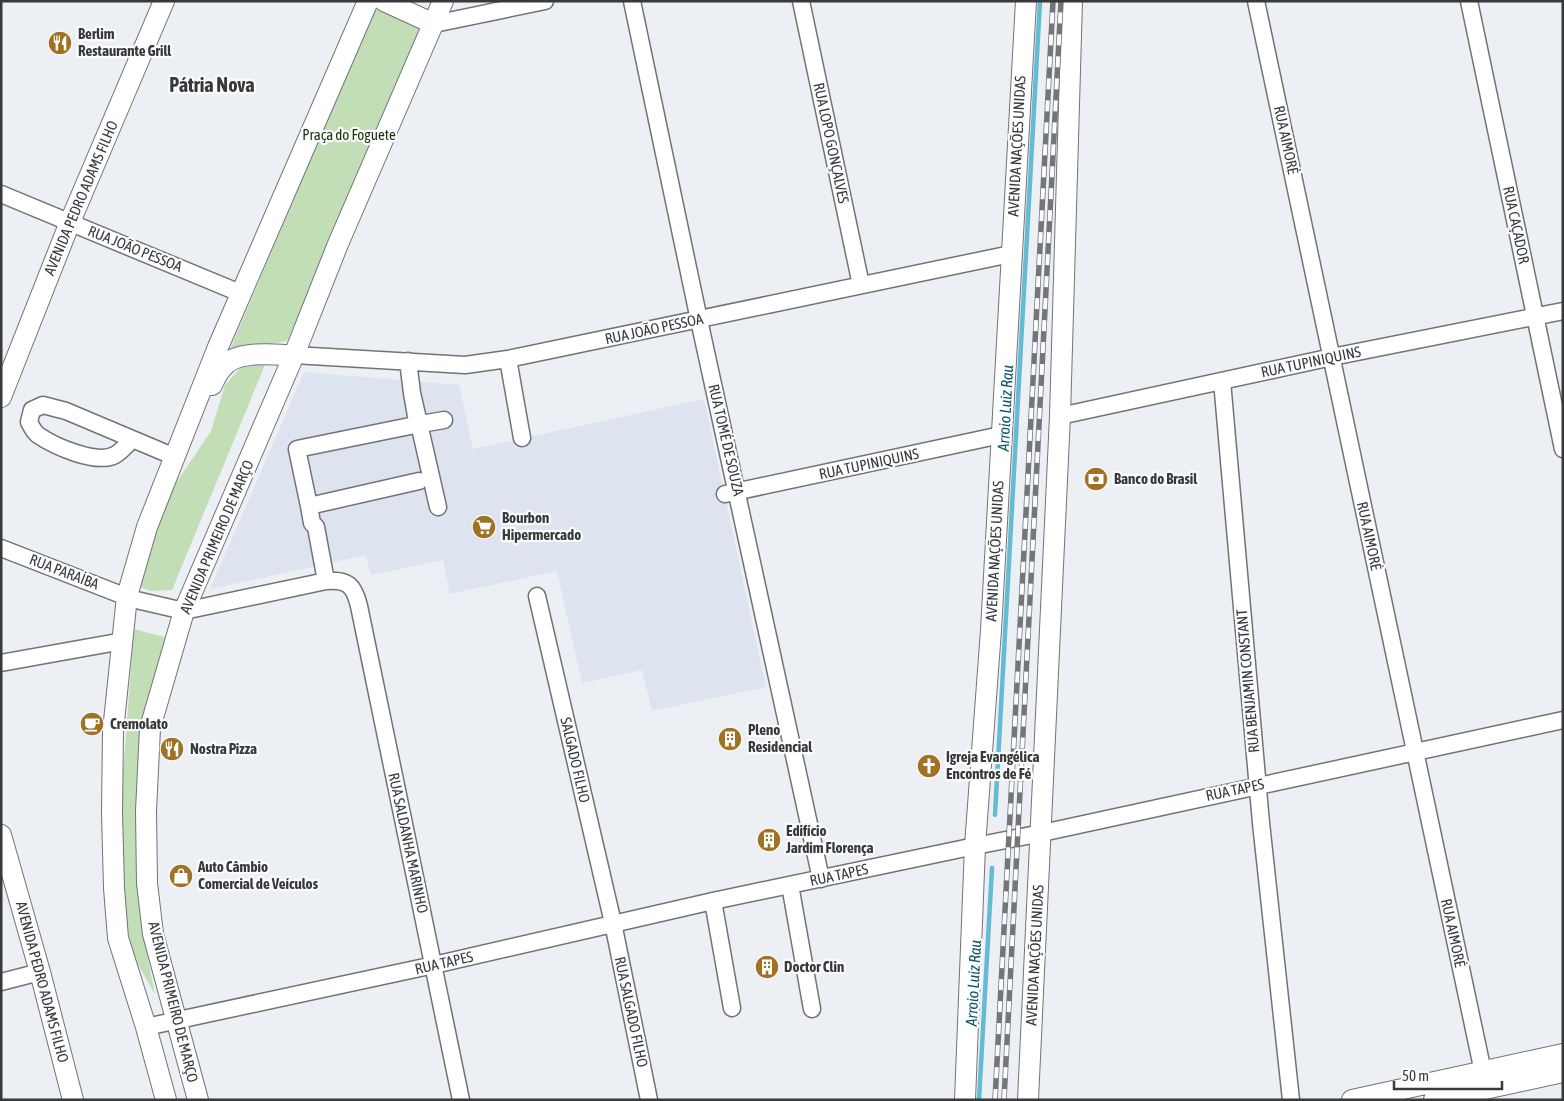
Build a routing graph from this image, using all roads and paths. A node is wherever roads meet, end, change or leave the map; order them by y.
1 (164, 1) edge
2 (368, 1) edge
3 (384, 1) edge
4 (443, 1) edge
5 (545, 1) edge
6 (632, 1) edge
7 (801, 1) edge
8 (1026, 1) edge
9 (1072, 1) edge
10 (1256, 1) edge
11 (1469, 1) edge
12 (434, 24) junction
13 (1, 194) edge
14 (70, 222) junction
15 (1011, 254) junction
16 (861, 285) junction
17 (240, 292) junction
18 (1563, 311) edge
19 (1536, 318) junction
20 (699, 320) junction
21 (294, 355) junction
22 (1332, 357) junction
23 (508, 359) junction
24 (408, 361) junction
25 (1222, 381) junction
26 (1, 397) edge
27 (1060, 416) junction
28 (444, 420) dead end
29 (417, 425) junction
30 (1001, 435) junction
31 (522, 438) dead end
32 (132, 440) junction
33 (1563, 449) edge
34 (175, 455) junction
35 (419, 481) dead end
36 (731, 493) junction
37 (309, 506) junction
38 (438, 507) dead end
39 (1, 548) edge
40 (326, 581) junction
41 (127, 596) junction
42 (537, 596) dead end
43 (184, 611) junction
44 (123, 640) junction
45 (1, 663) edge
46 (1563, 720) edge
47 (1415, 751) junction
48 (1258, 785) junction
49 (1042, 833) junction
50 (1, 835) edge
51 (975, 846) junction
52 (821, 879) junction
53 (790, 885) junction
54 (713, 902) junction
55 (613, 923) junction
56 (434, 965) junction
57 (40, 972) junction
58 (1, 982) edge
59 (732, 1008) dead end
60 (812, 1009) dead end
61 (176, 1021) junction
62 (146, 1027) junction
63 (1563, 1054) edge
64 (1563, 1072) edge
65 (1486, 1086) edge
66 (73, 1100) edge
67 (166, 1100) edge
68 (198, 1100) edge
69 (461, 1100) edge
70 (649, 1100) edge
71 (965, 1100) edge
72 (1028, 1100) edge
73 (1291, 1100) edge
74 (1352, 1100) edge
75 (1434, 1100) edge

1 - 14 main road, AVENIDA PEDRO ADAMS FILHO
2 - 17 main road, AVENIDA PRIMEIRO DE MARÇO
3 - 12 main road
4 - 12 main road, AVENIDA PRIMEIRO DE MARÇO
5 - 12 street
6 - 20 street, RUA TOMÉ DE SOUZA
7 - 16 street, RUA LOPO GONÇALVES
8 - 15 main road, AVENIDA NAÇÕES UNIDAS
9 - 27 main road, AVENIDA NAÇÕES UNIDAS
10 - 22 street, RUA AIMORÉ
11 - 19 street, RUA CAÇADOR
12 - 21 main road, AVENIDA PRIMEIRO DE MARÇO
13 - 14 street, RUA JOÃO PESSOA
14 - 17 street, RUA JOÃO PESSOA
14 - 26 main road, AVENIDA PEDRO ADAMS FILHO
15 - 16 street, RUA JOÃO PESSOA
15 - 30 main road, AVENIDA NAÇÕES UNIDAS
16 - 20 street, RUA JOÃO PESSOA
17 - 34 main road, AVENIDA PRIMEIRO DE MARÇO
18 - 19 street, RUA TUPINIQUINS
19 - 22 street, RUA TUPINIQUINS
19 - 33 street, RUA CAÇADOR
20 - 23 street, RUA JOÃO PESSOA
20 - 36 street, RUA TOMÉ DE SOUZA
21 - 24 street, RUA JOÃO PESSOA
21 - 34 main road
21 - 43 main road, AVENIDA PRIMEIRO DE MARÇO
22 - 25 street, RUA TUPINIQUINS
22 - 47 street, RUA AIMORÉ
23 - 24 street, RUA JOÃO PESSOA
23 - 31 street
24 - 29 street
25 - 27 street, RUA TUPINIQUINS
25 - 48 street, RUA BENJAMIN CONSTANT
27 - 49 main road, AVENIDA NAÇÕES UNIDAS
28 - 29 street
29 - 37 street
29 - 38 street
30 - 36 street, RUA TUPINIQUINS
30 - 51 main road, AVENIDA NAÇÕES UNIDAS
32 - 32 street
32 - 34 street
34 - 41 main road, AVENIDA PRIMEIRO DE MARÇO
35 - 37 street
36 - 52 street, RUA TOMÉ DE SOUZA
37 - 40 street
39 - 41 street, RUA PARAÍBA
40 - 43 street
40 - 56 street, RUA SALDANHA MARINHO
41 - 43 street, RUA PARAÍBA
41 - 44 main road, AVENIDA PRIMEIRO DE MARÇO
42 - 55 street, SALGADO FILHO
43 - 61 main road, AVENIDA PRIMEIRO DE MARÇO
44 - 45 street
44 - 62 main road, AVENIDA PRIMEIRO DE MARÇO
46 - 47 street, RUA TAPES
47 - 48 street, RUA TAPES
47 - 65 street, RUA AIMORÉ
48 - 49 street, RUA TAPES
48 - 73 street, RUA BENJAMIN CONSTANT
49 - 51 street, RUA TAPES
49 - 72 main road, AVENIDA NAÇÕES UNIDAS
50 - 57 main road, AVENIDA PEDRO ADAMS FILHO
51 - 52 street, RUA TAPES
51 - 71 main road, AVENIDA NAÇÕES UNIDAS
52 - 53 street, RUA TAPES
53 - 54 street, RUA TAPES
53 - 60 street
54 - 55 street, RUA TAPES
54 - 59 street
55 - 56 street, RUA TAPES
55 - 70 street, RUA SALGADO FILHO
56 - 61 street, RUA TAPES
56 - 69 street, RUA SALDANHA MARINHO
57 - 58 street
57 - 66 main road, AVENIDA PEDRO ADAMS FILHO
61 - 62 street, RUA TAPES
61 - 68 main road, AVENIDA PRIMEIRO DE MARÇO
62 - 67 main road, AVENIDA PRIMEIRO DE MARÇO
63 - 65 main road
64 - 65 main road
65 - 74 main road
65 - 75 main road

